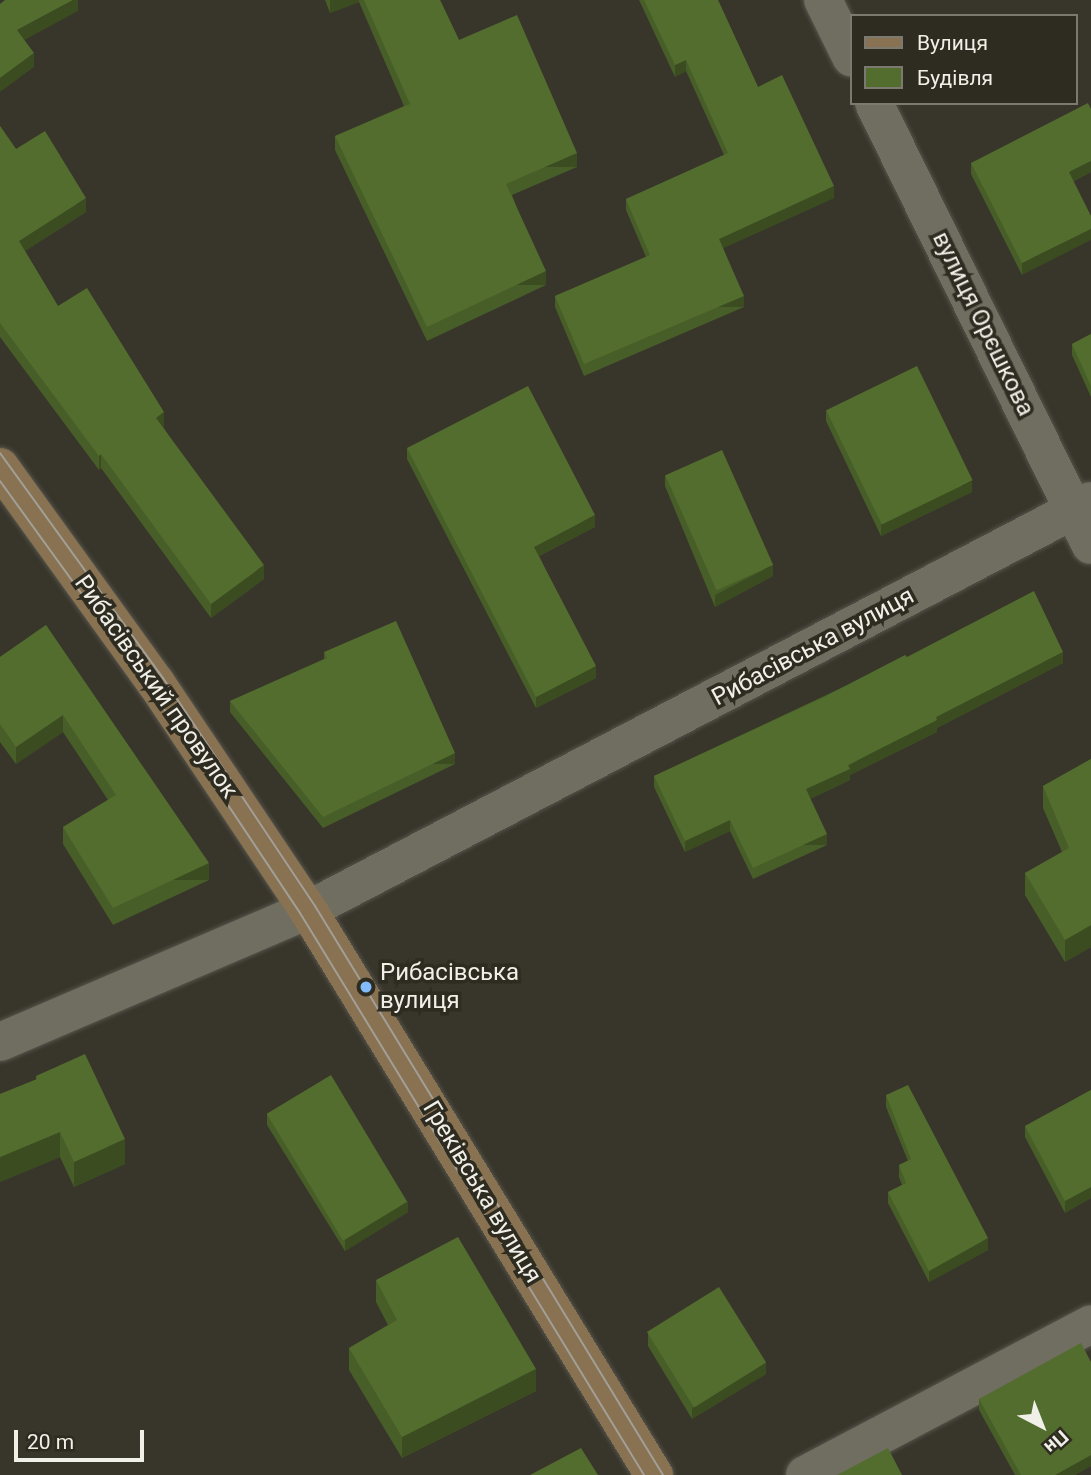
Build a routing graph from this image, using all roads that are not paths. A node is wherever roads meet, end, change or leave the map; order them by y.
1 (823, 0) edge
2 (850, 55) edge
3 (875, 105) edge
4 (0, 467) edge
5 (1083, 505) edge
6 (1091, 545) edge
7 (308, 910) junction
8 (0, 1042) edge
9 (1091, 1324) edge
10 (654, 1475) edge
11 (805, 1475) edge

1 - 2 street
3 - 5 street, вулиця Орєшкова
4 - 7 main road, Рибасівський провулок
5 - 6 street, вулиця Орєшкова
5 - 7 street, Рибасівська вулиця
7 - 8 street
7 - 10 main road, Греківська вулиця
9 - 11 street

